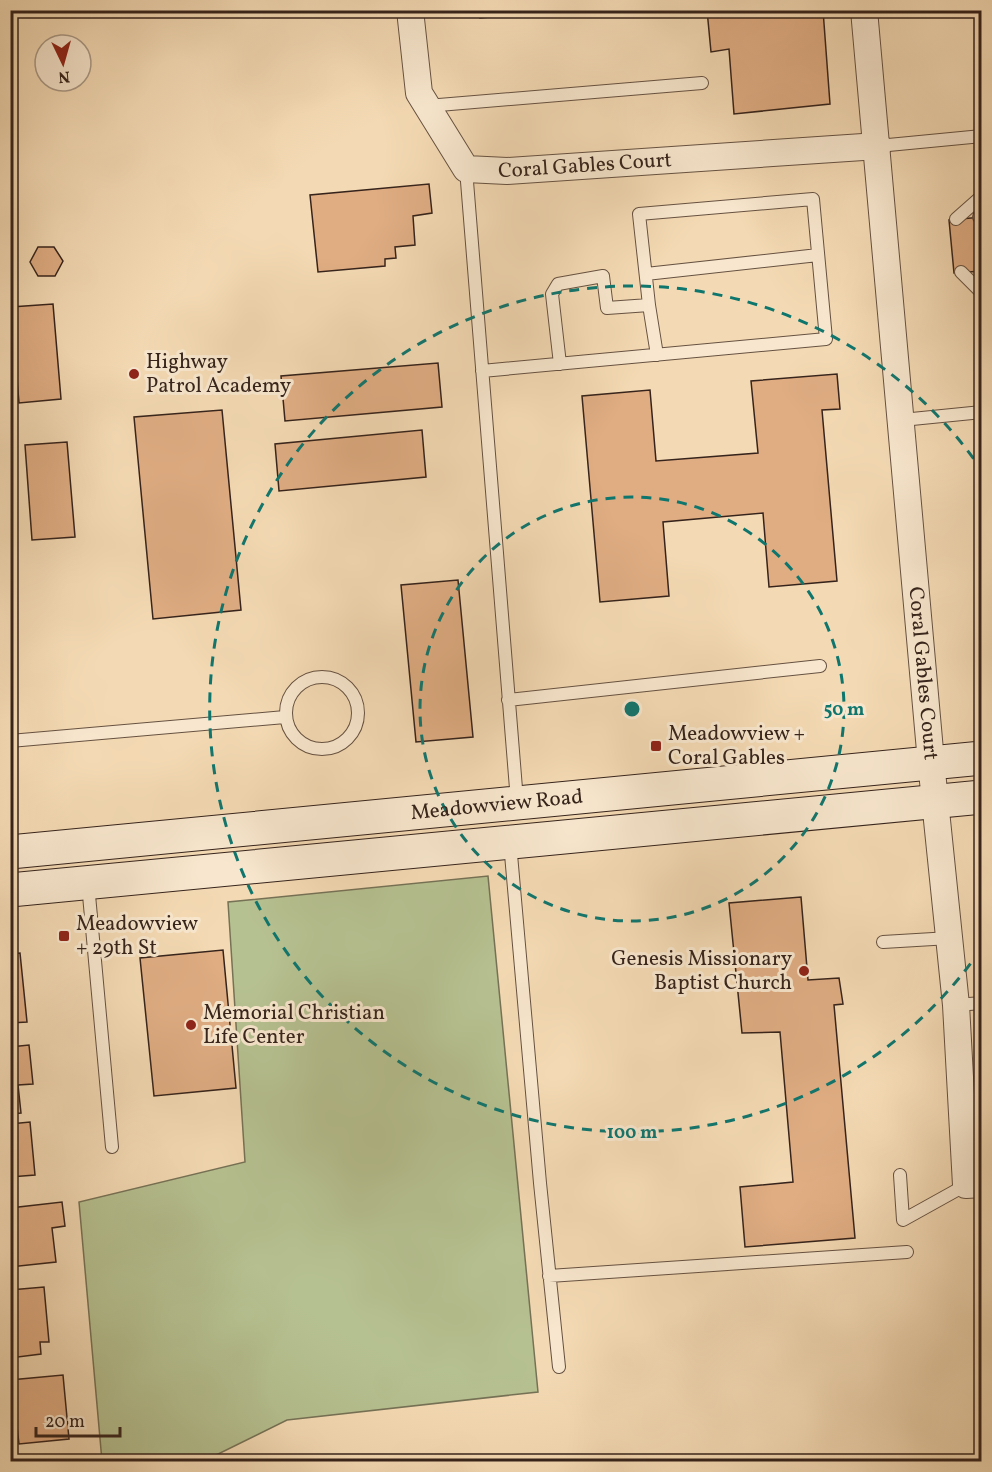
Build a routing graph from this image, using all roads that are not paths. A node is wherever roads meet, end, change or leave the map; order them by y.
1 (410, 10) edge
2 (864, 10) edge
3 (702, 83) dead end
4 (427, 106) junction
5 (981, 136) edge
6 (878, 146) junction
7 (466, 169) junction
8 (981, 196) edge
9 (956, 219) dead end
10 (818, 255) junction
11 (961, 272) dead end
12 (646, 274) junction
13 (981, 293) edge
14 (649, 305) junction
15 (657, 355) junction
16 (560, 364) junction
17 (482, 371) junction
18 (981, 412) edge
19 (902, 420) junction
20 (820, 666) dead end
21 (508, 700) junction
22 (285, 717) junction
23 (10, 741) edge
24 (981, 758) edge
25 (931, 762) junction
26 (981, 797) edge
27 (935, 801) junction
28 (517, 802) junction
29 (510, 843) junction
30 (10, 852) edge
31 (88, 882) junction
32 (10, 890) edge
33 (950, 938) junction
34 (883, 942) dead end
35 (981, 1003) edge
36 (956, 1005) junction
37 (112, 1147) dead end
38 (900, 1175) dead end
39 (974, 1184) edge
40 (907, 1252) dead end
41 (549, 1276) junction
42 (559, 1367) dead end

1 - 4 street
2 - 6 street, Coral Gables Court
3 - 4 lane
4 - 7 street
5 - 6 lane
6 - 7 street, Coral Gables Court
6 - 19 street, Coral Gables Court
7 - 17 lane
8 - 9 lane
10 - 12 lane
10 - 12 lane
10 - 15 lane
11 - 13 lane
12 - 14 lane
14 - 15 lane
14 - 16 lane
15 - 16 lane
16 - 17 lane
17 - 21 lane
18 - 19 lane
19 - 25 street, Coral Gables Court
20 - 21 lane
21 - 28 lane
22 - 22 lane
22 - 23 lane
24 - 25 main road, Meadowview Road
25 - 27 street, Coral Gables Court
25 - 28 main road, Meadowview Road
26 - 27 main road, Meadowview Road
27 - 29 main road, Meadowview Road
27 - 33 street, Coral Gables Court
28 - 30 main road, Meadowview Road
29 - 31 main road, Meadowview Road
29 - 41 lane
31 - 32 main road, Meadowview Road
31 - 37 lane
33 - 34 lane
33 - 36 street, Coral Gables Court
35 - 36 lane
36 - 39 street, Coral Gables Court
38 - 39 lane
40 - 41 lane
41 - 42 lane

